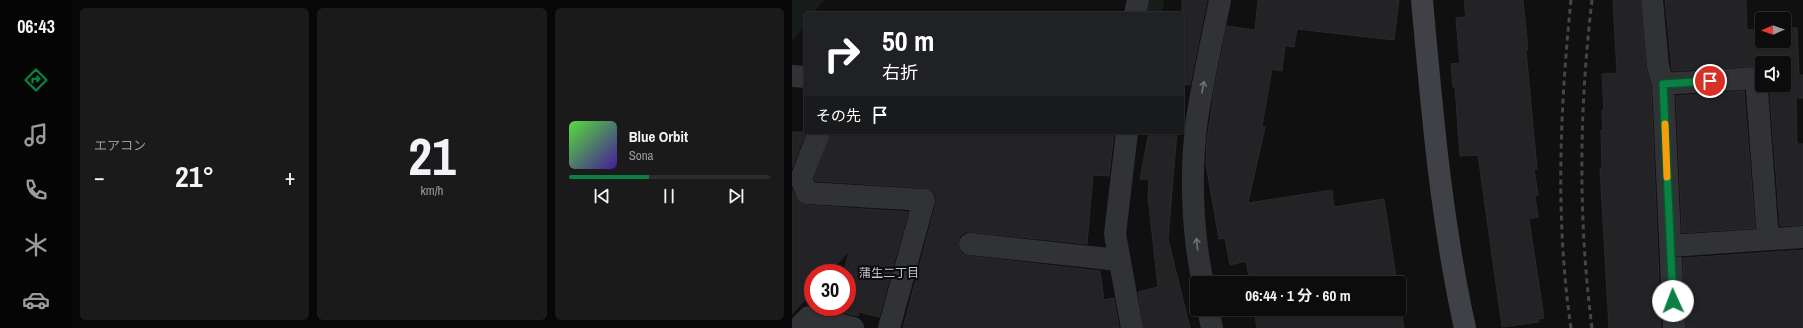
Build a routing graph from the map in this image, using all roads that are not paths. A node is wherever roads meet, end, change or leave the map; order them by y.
1 (1138, 0) edge
2 (1220, 0) edge
3 (1422, 0) edge
4 (1652, 0) edge
5 (1135, 12) edge
6 (792, 76) edge
7 (804, 77) edge
8 (1663, 84) junction
9 (1190, 119) edge
10 (818, 134) edge
11 (1127, 134) edge
12 (1803, 237) edge
13 (1768, 239) junction
14 (970, 244) dead end
15 (1670, 246) junction
16 (1119, 260) junction
17 (1202, 276) edge
18 (1209, 316) edge
19 (798, 328) edge
20 (853, 328) edge
21 (889, 328) edge
22 (1132, 328) edge
23 (1212, 328) edge
24 (1464, 328) edge
25 (1674, 328) edge

1 - 5 street
9 -> 2 street
3 - 24 street
4 - 8 street
6 - 7 street
8 - 13 street
8 - 15 street
17 -> 9 street
10 - 21 street
11 - 16 street
12 - 13 street
13 - 15 street
14 - 16 street
15 - 25 street
16 - 22 street
18 - 23 street
19 - 20 street

